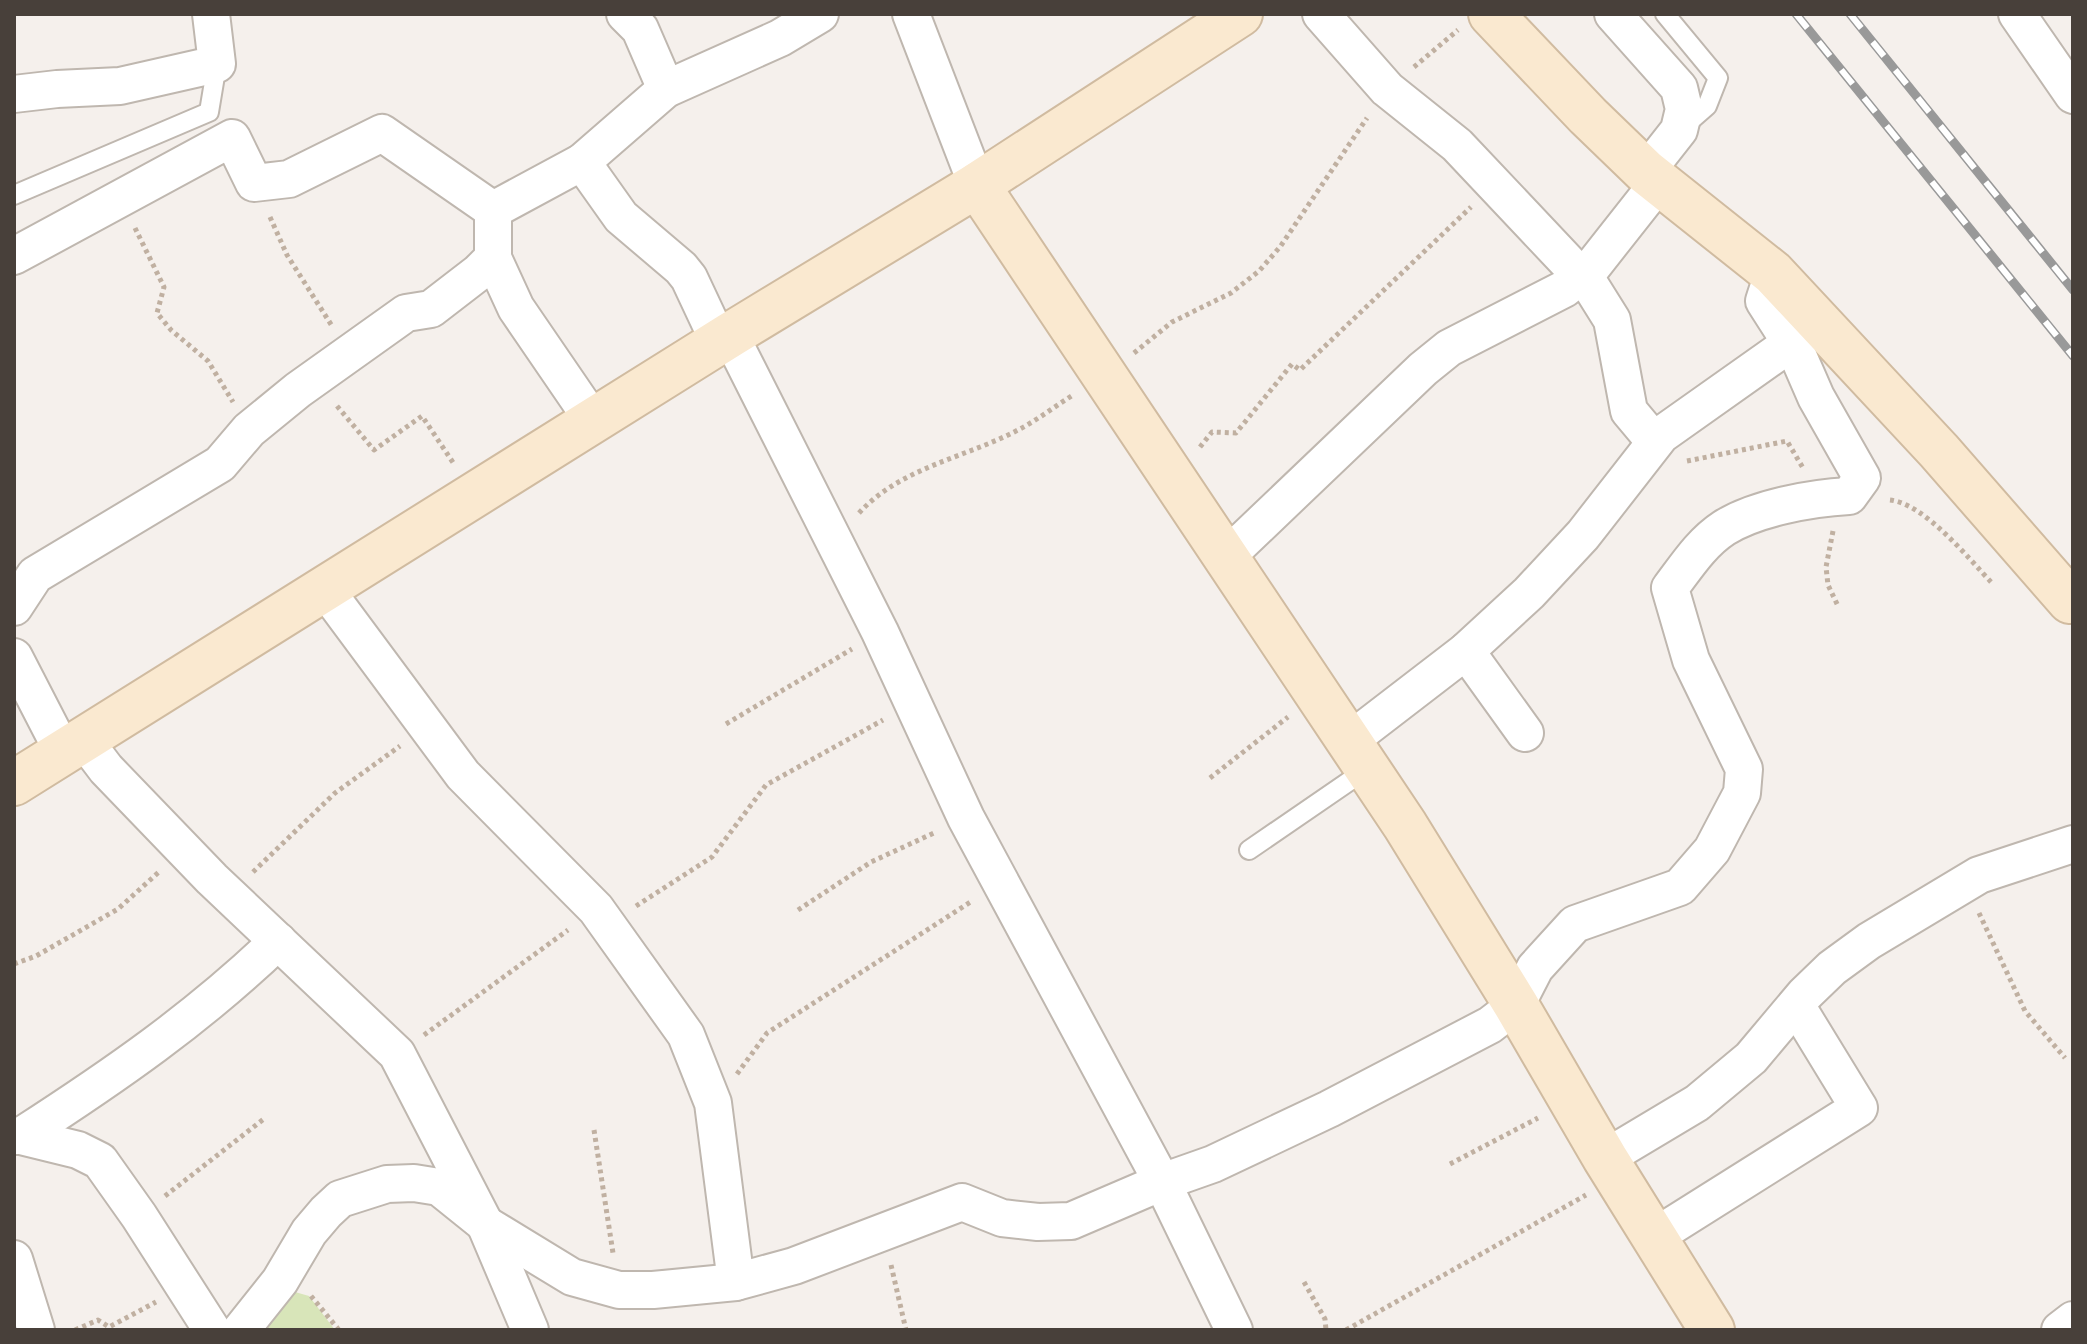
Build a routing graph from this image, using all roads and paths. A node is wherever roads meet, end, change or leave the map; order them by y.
1 (211, 14) edge
2 (625, 14) edge
3 (820, 14) edge
4 (911, 14) edge
5 (1240, 14) edge
6 (1321, 14) edge
7 (1613, 14) edge
8 (1665, 14) edge
9 (2017, 14) edge
10 (1479, 19) edge
11 (217, 64) junction
12 (666, 89) junction
13 (1387, 89) junction
14 (14, 94) edge
15 (2073, 95) edge
16 (1679, 130) junction
17 (582, 162) junction
18 (1653, 177) junction
19 (254, 183) junction
20 (1495, 184) junction
21 (977, 185) junction
22 (14, 195) edge
23 (120, 199) junction
24 (493, 210) junction
25 (14, 256) edge
26 (493, 258) junction
27 (1773, 273) junction
28 (1581, 277) junction
29 (725, 339) junction
30 (1791, 343) junction
31 (349, 354) junction
32 (1105, 375) junction
33 (306, 385) junction
34 (594, 422) junction
35 (249, 430) junction
36 (1655, 442) junction
37 (1174, 479) junction
38 (475, 495) junction
39 (1849, 496) junction
40 (834, 541) junction
41 (1226, 557) junction
42 (1992, 583) dead end
43 (325, 589) junction
44 (2072, 602) edge
45 (14, 607) edge
46 (880, 632) junction
47 (1466, 651) junction
48 (14, 657) edge
49 (1318, 694) junction
50 (912, 703) junction
51 (726, 724) dead end
52 (427, 727) junction
53 (1525, 733) dead end
54 (73, 746) junction
55 (1358, 755) junction
56 (1210, 778) dead end
57 (14, 783) edge
58 (966, 818) junction
59 (2073, 844) edge
60 (184, 849) junction
61 (1249, 850) dead end
62 (999, 883) junction
63 (1964, 884) junction
64 (229, 895) junction
65 (798, 910) dead end
66 (602, 917) junction
67 (278, 941) junction
68 (14, 964) edge
69 (1516, 1005) junction
70 (1796, 1005) junction
71 (397, 1054) junction
72 (2065, 1058) dead end
73 (1571, 1100) junction
74 (713, 1103) junction
75 (265, 1118) dead end
76 (594, 1130) dead end
77 (17, 1136) edge
78 (1450, 1164) dead end
79 (1610, 1168) junction
80 (1162, 1182) junction
81 (139, 1216) junction
82 (485, 1224) junction
83 (884, 1233) junction
84 (1654, 1237) junction
85 (14, 1259) edge
86 (736, 1282) junction
87 (1304, 1282) dead end
88 (185, 1287) junction
89 (619, 1290) junction
90 (2073, 1320) edge
91 (36, 1330) edge
92 (75, 1330) edge
93 (212, 1330) edge
94 (241, 1330) edge
95 (530, 1330) edge
96 (906, 1330) edge
97 (1234, 1330) edge
98 (1326, 1330) edge
99 (1346, 1330) edge
100 (1712, 1330) edge
101 (2060, 1330) edge

1 - 11 street
2 - 12 street
3 - 12 street
4 - 21 street
5 - 21 street
6 - 13 street
7 - 16 street
8 - 16 lane
9 - 15 street
10 - 13 path
10 - 18 street
11 - 14 street
11 - 22 lane
12 - 17 street
13 - 20 street
13 - 32 path
16 - 18 street
17 - 24 street
17 - 29 street
18 - 27 street
18 - 28 street
19 - 23 street
19 - 24 street
19 - 31 path
20 - 28 street
20 - 37 path
21 - 29 street
21 - 32 street
23 - 25 street
23 - 35 path
24 - 26 street
26 - 31 street
26 - 34 street
27 - 30 street
27 - 44 street
28 - 36 street
28 - 41 street
29 - 34 street
29 - 40 street
30 - 36 street
30 - 39 street
31 - 33 street
32 - 37 street
32 - 40 path
33 - 35 street
33 - 38 path
34 - 38 street
35 - 45 street
36 - 47 street
37 - 41 street
38 - 43 street
39 - 42 path
39 - 69 street
40 - 46 street
41 - 49 street
43 - 52 street
43 - 54 street
46 - 50 street
46 - 51 path
47 - 53 street
47 - 55 street
48 - 54 street
49 - 55 street
49 - 56 path
50 - 58 street
50 - 66 path
52 - 64 path
52 - 66 street
54 - 57 street
54 - 60 street
55 - 61 lane
55 - 69 street
58 - 62 street
58 - 65 path
59 - 63 street
60 - 64 street
60 - 68 path
62 - 74 path
62 - 80 street
63 - 70 street
63 - 72 path
64 - 67 street
66 - 71 path
66 - 74 street
67 - 71 street
67 - 77 street
69 - 73 street
69 - 80 street
70 - 79 street
70 - 84 street
71 - 82 street
73 - 78 path
73 - 79 street
74 - 86 street
75 - 81 path
76 - 89 path
77 - 81 street
79 - 84 street
79 - 99 path
80 - 83 street
80 - 97 street
81 - 88 street
82 - 89 street
82 - 94 street
82 - 95 street
83 - 86 street
83 - 96 path
84 - 100 street
85 - 91 street
86 - 89 street
87 - 98 path
88 - 92 path
88 - 93 street
90 - 101 street

